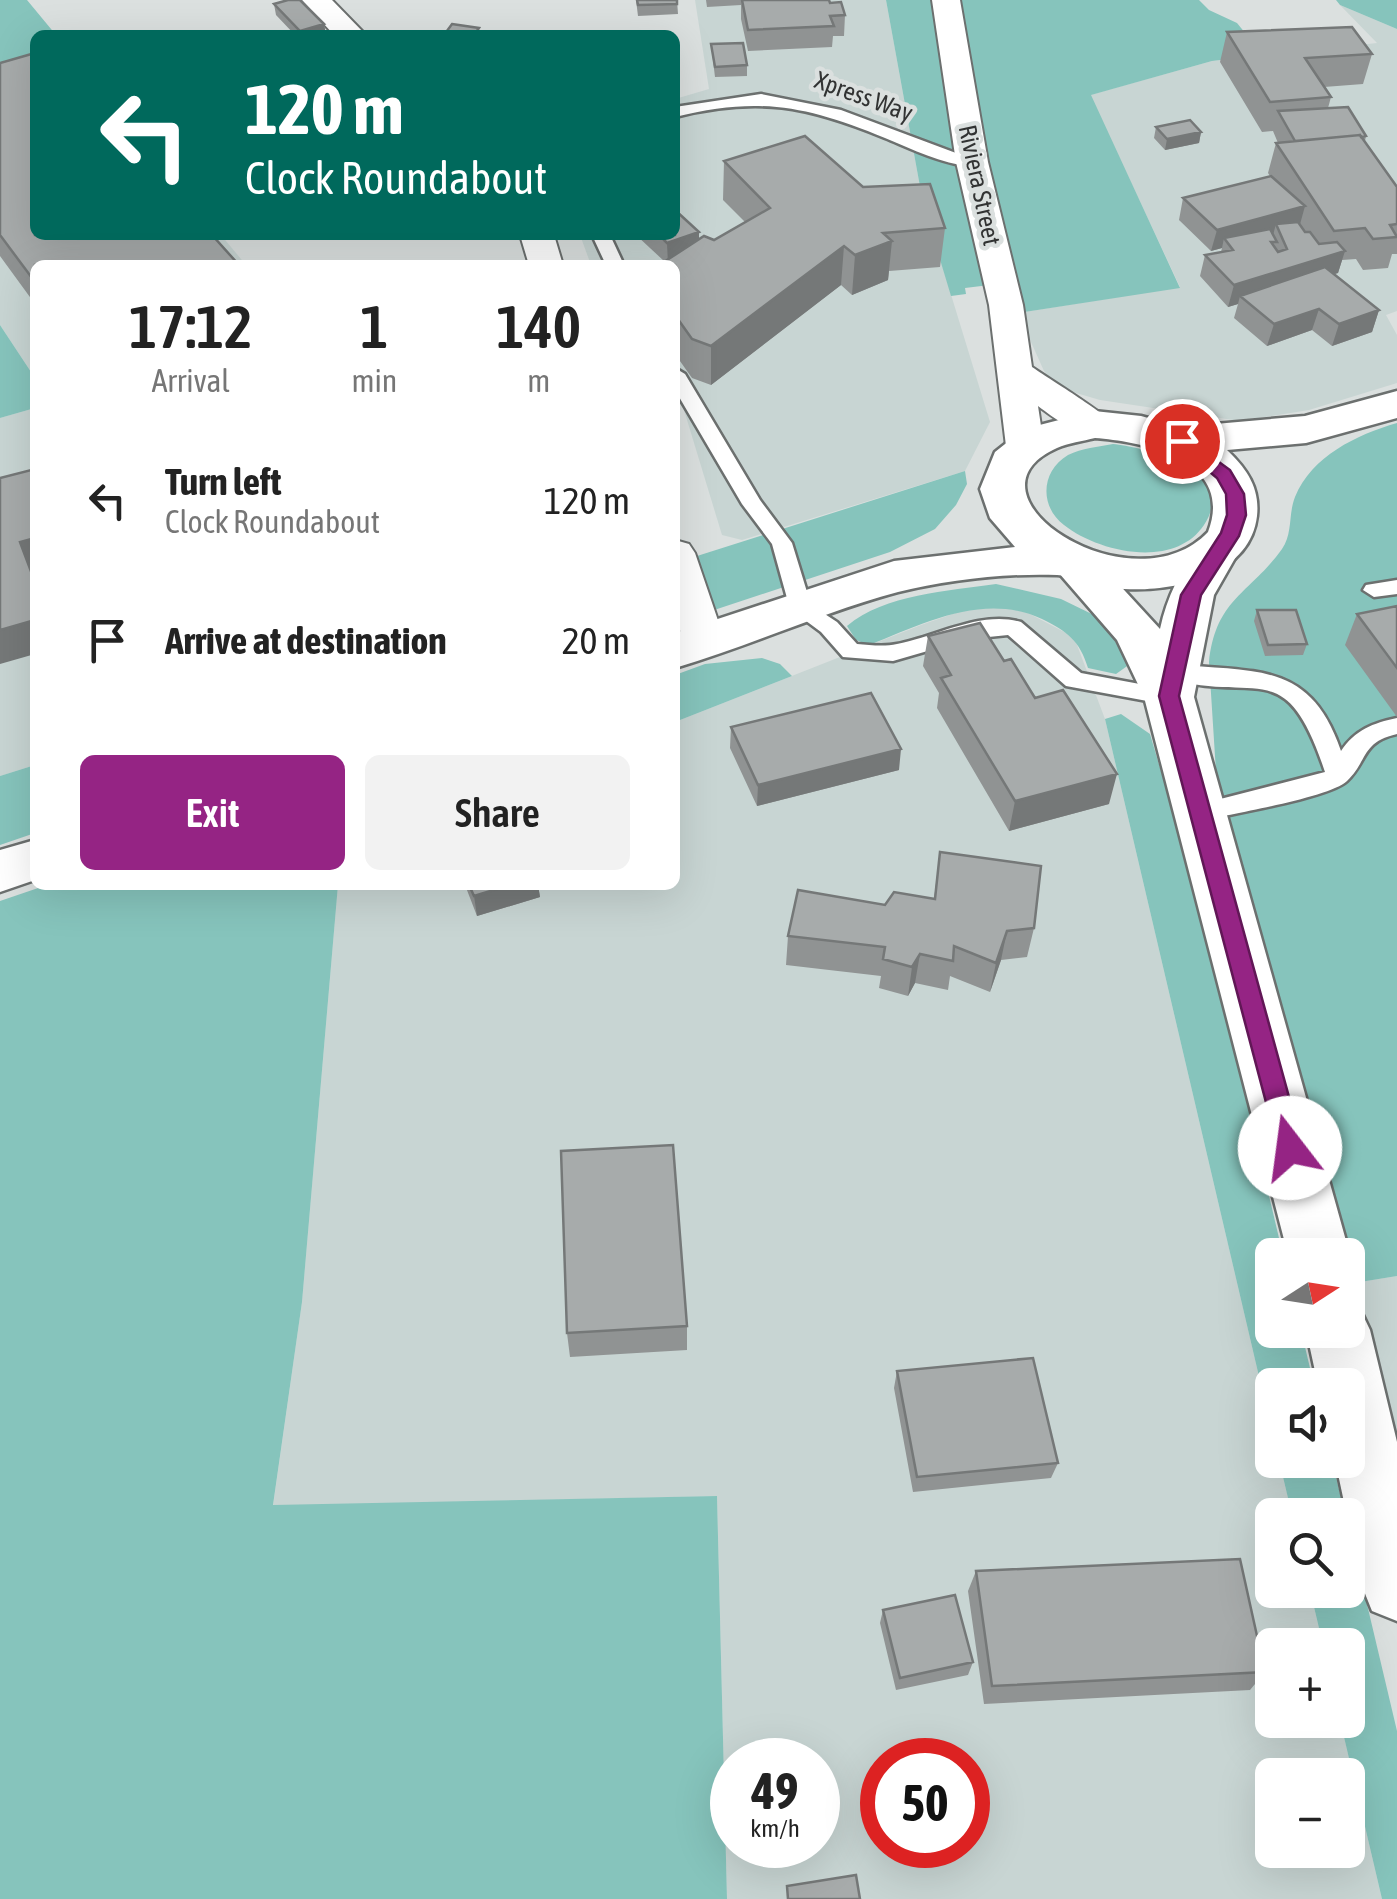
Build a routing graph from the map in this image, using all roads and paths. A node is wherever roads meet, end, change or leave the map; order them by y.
1 (316, 0) edge
2 (946, 0) edge
3 (346, 30) edge
4 (680, 111) edge
5 (972, 162) junction
6 (1016, 370) junction
7 (680, 382) edge
8 (1397, 404) edge
9 (1348, 419) junction
10 (1094, 424) junction
11 (1182, 441) junction
12 (1025, 446) junction
13 (1004, 504) junction
14 (1226, 534) junction
15 (1069, 562) junction
16 (894, 577) junction
17 (680, 584) edge
18 (801, 609) junction
19 (690, 646) edge
20 (1171, 684) junction
21 (1397, 726) edge
22 (1338, 776) junction
23 (1201, 812) junction
24 (30, 862) edge
25 (0, 871) edge
26 (1314, 1238) edge
27 (1342, 1348) edge
28 (1397, 1586) edge

1 - 3 street
2 - 5 street, Riviera Street
4 - 5 lane, Xpress Way
5 - 6 street, Riviera Street
6 - 10 street
6 - 12 street, Riviera Street
7 - 18 lane
8 - 9 main road
9 - 11 main road
9 - 14 main road
10 - 11 main road
10 - 12 main road
11 - 14 main road
12 - 13 main road
13 - 15 main road
13 - 16 main road
14 - 15 main road
14 - 20 main road
15 - 16 main road
15 - 20 main road
16 - 18 main road
17 - 19 street
18 - 19 main road
18 - 20 lane
20 - 22 lane
20 - 23 main road
21 - 22 lane
22 - 23 lane
23 - 26 main road
24 - 25 main road
27 - 28 main road

